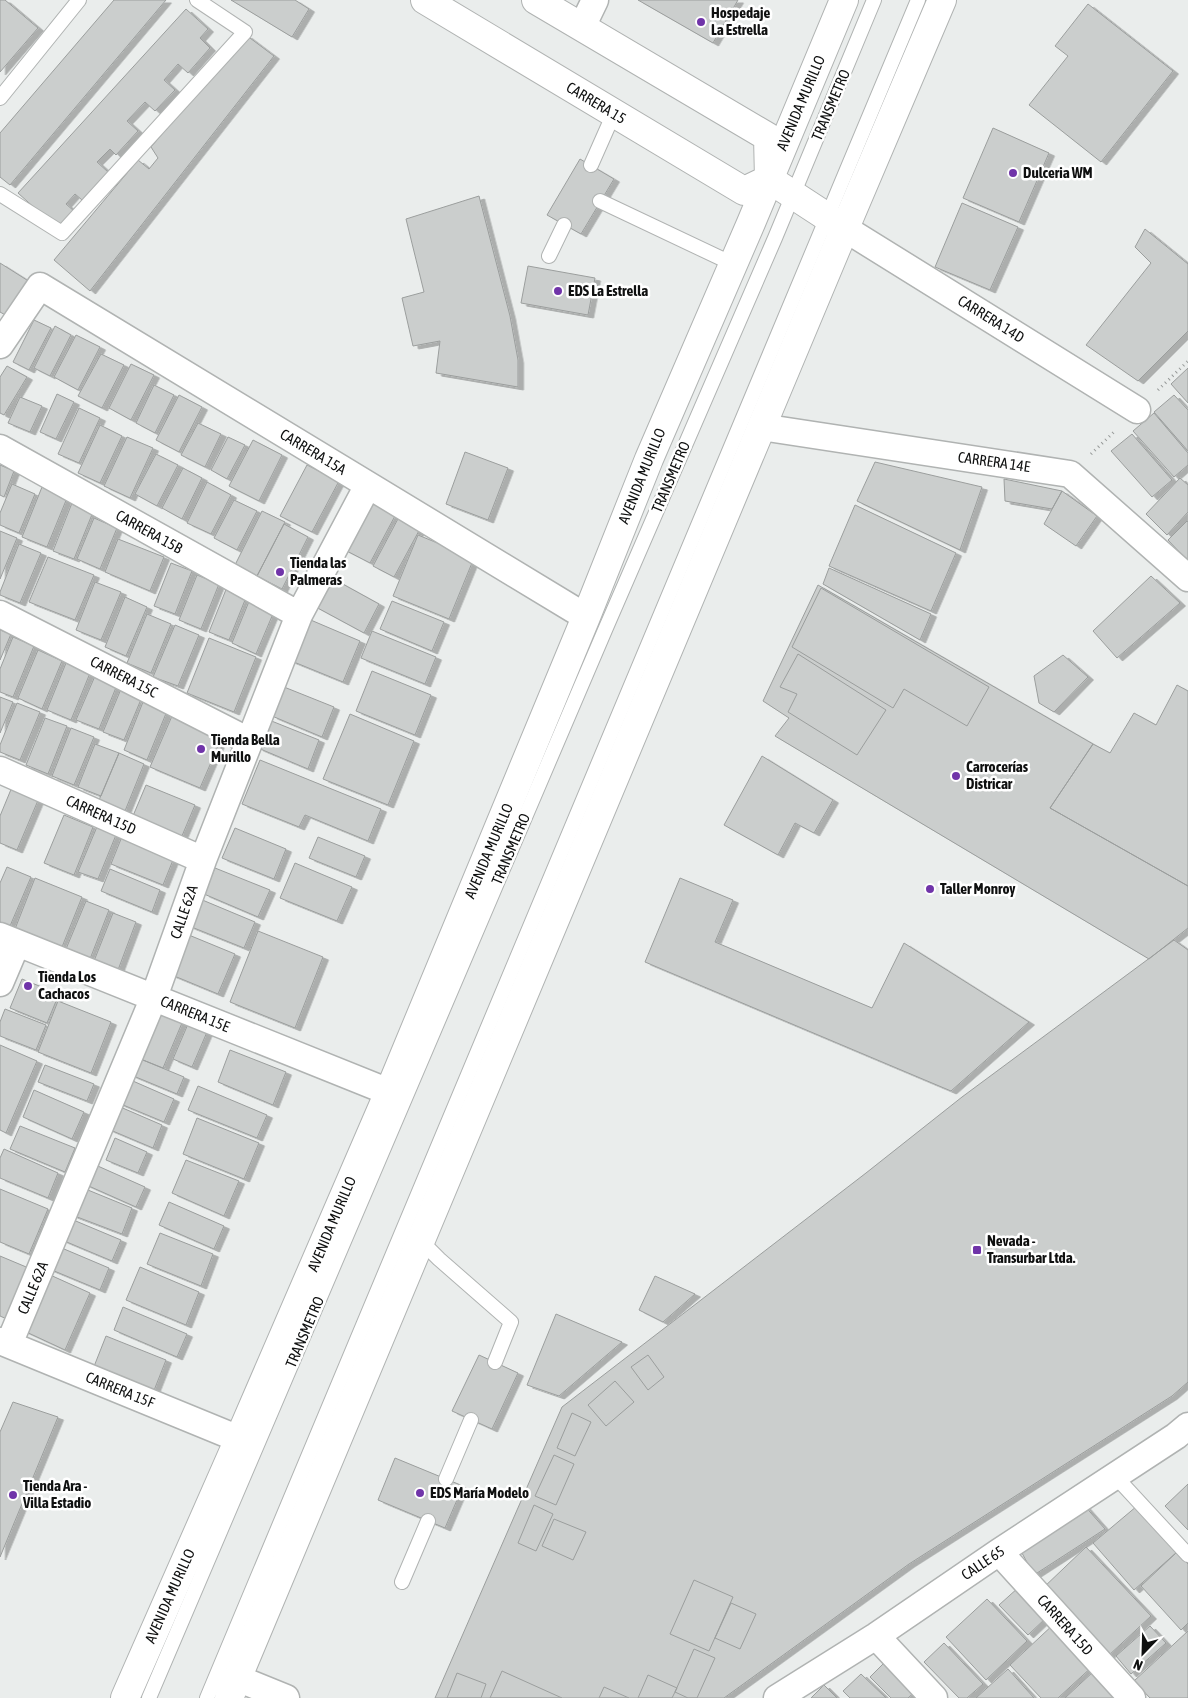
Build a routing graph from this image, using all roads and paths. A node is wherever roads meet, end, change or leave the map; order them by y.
1 (79, 0) edge
2 (197, 0) edge
3 (425, 0) edge
4 (536, 0) edge
5 (595, 0) edge
6 (844, 0) edge
7 (874, 0) edge
8 (918, 0) edge
9 (942, 0) edge
10 (582, 27) junction
11 (0, 98) edge
12 (614, 113) junction
13 (591, 165) dead end
14 (769, 179) junction
15 (0, 194) edge
16 (793, 195) junction
17 (600, 201) dead end
18 (836, 223) junction
19 (564, 224) dead end
20 (549, 256) dead end
21 (733, 264) junction
22 (0, 345) edge
23 (1137, 410) dead end
24 (761, 427) junction
25 (0, 448) edge
26 (368, 485) junction
27 (1188, 578) edge
28 (0, 614) edge
29 (299, 615) junction
30 (586, 618) junction
31 (249, 741) junction
32 (0, 770) edge
33 (203, 860) junction
34 (9, 939) edge
35 (0, 983) edge
36 (154, 997) junction
37 (389, 1092) junction
38 (421, 1241) junction
39 (5, 1342) edge
40 (495, 1362) dead end
41 (471, 1420) dead end
42 (1188, 1426) edge
43 (239, 1439) junction
44 (1115, 1476) junction
45 (446, 1479) dead end
46 (428, 1521) dead end
47 (998, 1552) junction
48 (1188, 1555) edge
49 (402, 1582) dead end
50 (876, 1636) junction
51 (233, 1688) edge
52 (125, 1698) edge
53 (149, 1698) edge
54 (208, 1698) edge
55 (286, 1698) edge
56 (777, 1698) edge
57 (934, 1698) edge
58 (1132, 1698) edge

1 - 11 lane
2 - 15 lane
3 - 12 main road, CARRERA 15
4 - 10 main road
5 - 10 street
6 - 14 main road, AVENIDA MURILLO
7 - 16 lane, TRANSMETRO
8 - 18 lane
9 - 18 main road
10 - 14 main road
12 - 13 lane
12 - 14 main road, CARRERA 15
14 - 16 main road
14 - 21 main road, AVENIDA MURILLO
16 - 18 main road
16 - 53 lane, TRANSMETRO
17 - 21 lane
18 - 23 street, CARRERA 14D
18 - 24 main road
18 - 54 lane
19 - 20 lane
21 - 30 main road, AVENIDA MURILLO
22 - 26 street, CARRERA 15A
24 - 27 street, CARRERA 14E
24 - 38 main road
25 - 29 street, CARRERA 15B
26 - 29 street, CALLE 62A
26 - 30 street, CARRERA 15A
28 - 31 street, CARRERA 15C
29 - 31 street, CALLE 62A
30 - 37 main road, AVENIDA MURILLO
31 - 33 street, CALLE 62A
32 - 33 street, CARRERA 15D
33 - 36 street, CALLE 62A
34 - 35 street
34 - 36 street, CARRERA 15E
36 - 37 street, CARRERA 15E
36 - 39 street, CALLE 62A
37 - 43 main road, AVENIDA MURILLO
38 - 40 lane
38 - 51 main road
39 - 43 street, CARRERA 15F
41 - 45 lane
42 - 44 street, CALLE 65
43 - 52 main road, AVENIDA MURILLO
44 - 47 street, CALLE 65
44 - 48 lane
46 - 49 lane
47 - 50 street, CALLE 65
47 - 58 street, CARRERA 15D
50 - 56 street, CALLE 65
50 - 57 street
51 - 55 street

